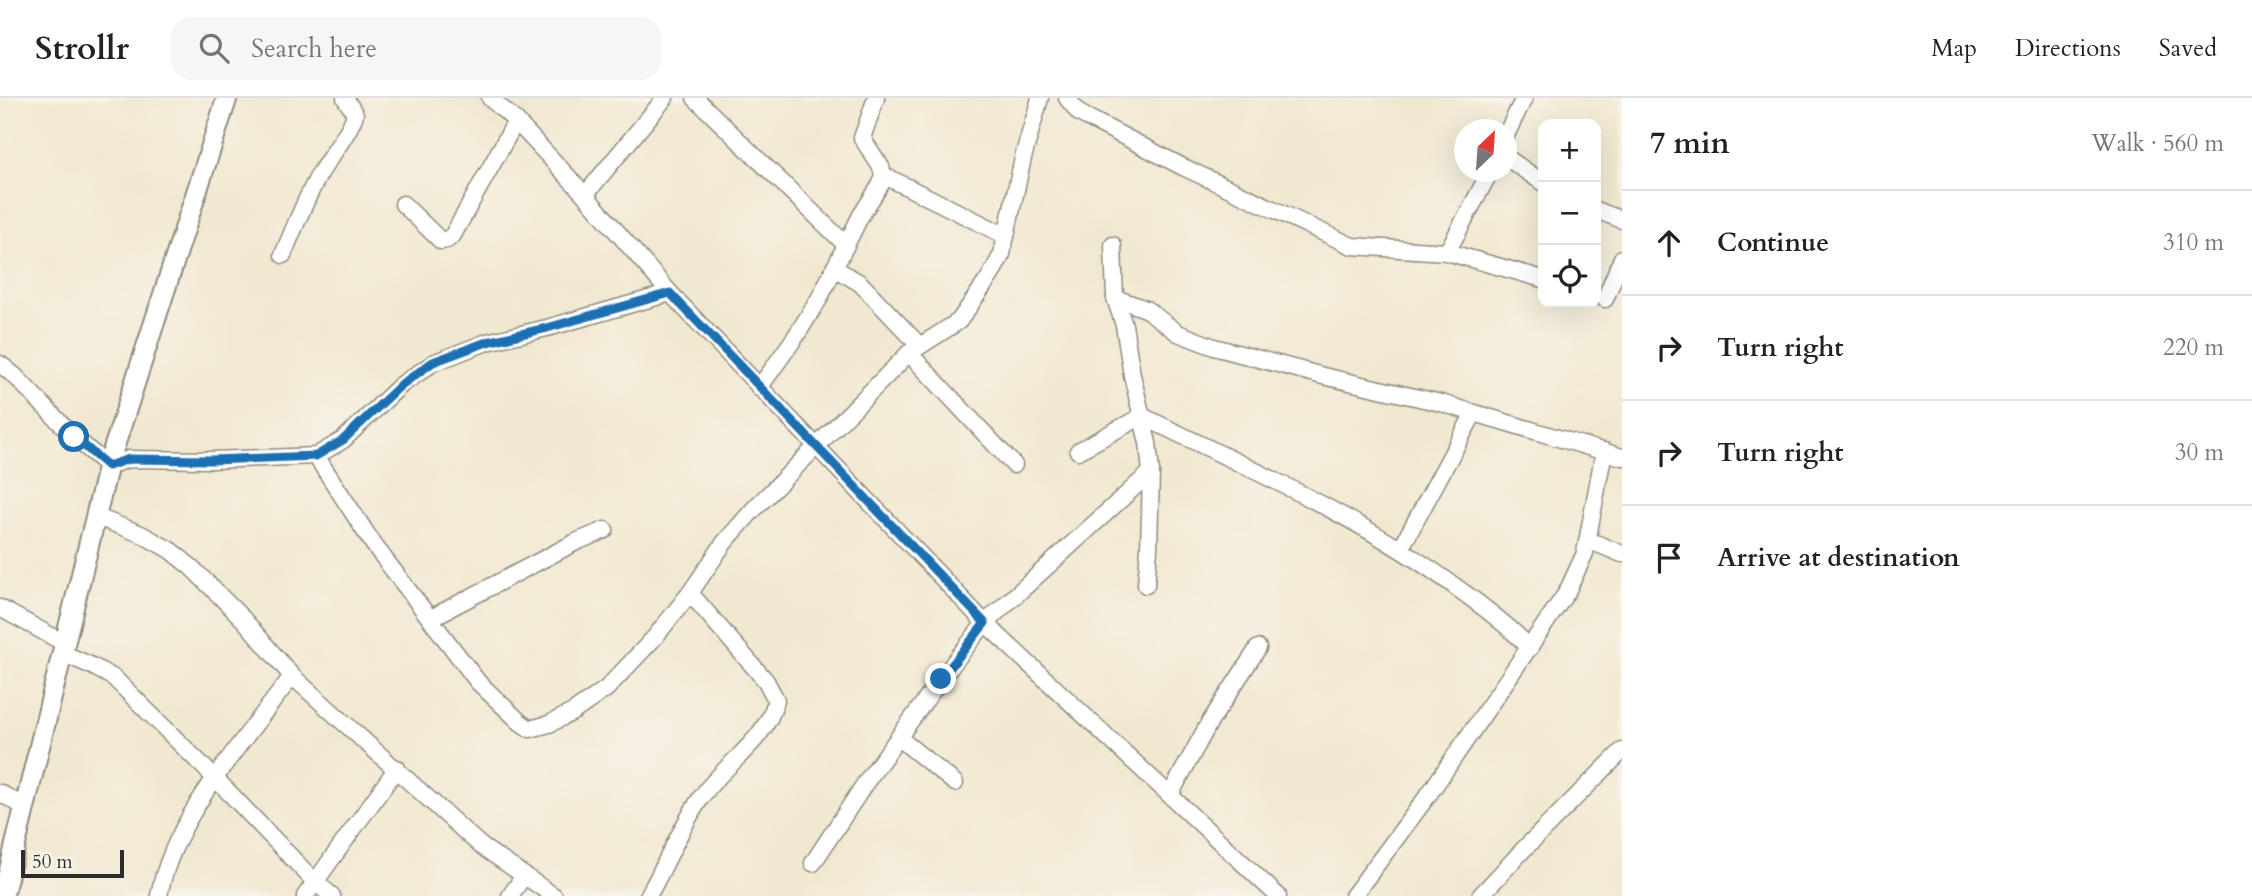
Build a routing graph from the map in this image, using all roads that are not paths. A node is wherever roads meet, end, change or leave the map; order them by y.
1 (227, 98) edge
2 (345, 98) edge
3 (490, 98) edge
4 (665, 98) edge
5 (695, 98) edge
6 (876, 98) edge
7 (1040, 98) edge
8 (1067, 98) edge
9 (1524, 98) edge
10 (1514, 119) edge
11 (516, 121) junction
12 (1517, 165) edge
13 (883, 175) junction
14 (1485, 182) edge
15 (1542, 182) edge
16 (585, 195) junction
17 (402, 204) dead end
18 (1601, 212) edge
19 (1622, 220) edge
20 (1006, 236) junction
21 (845, 244) junction
22 (1113, 245) dead end
23 (1447, 251) junction
24 (283, 255) dead end
25 (1622, 258) edge
26 (834, 268) junction
27 (1538, 278) edge
28 (670, 293) junction
29 (1601, 297) edge
30 (1115, 298) junction
31 (1622, 305) edge
32 (914, 349) junction
33 (0, 364) edge
34 (759, 388) junction
35 (1474, 413) junction
36 (1142, 416) junction
37 (815, 447) junction
38 (1078, 451) dead end
39 (1604, 451) junction
40 (316, 456) junction
41 (1622, 457) edge
42 (1014, 465) dead end
43 (108, 466) junction
44 (1152, 472) junction
45 (97, 517) junction
46 (605, 530) dead end
47 (1588, 540) junction
48 (1401, 548) junction
49 (1622, 554) edge
50 (1146, 584) dead end
51 (690, 593) junction
52 (0, 608) edge
53 (431, 618) junction
54 (985, 623) junction
55 (63, 648) junction
56 (1258, 648) dead end
57 (1530, 648) junction
58 (292, 676) junction
59 (899, 738) junction
60 (1622, 751) edge
61 (397, 768) junction
62 (216, 779) junction
63 (955, 783) dead end
64 (0, 793) edge
65 (1170, 795) junction
66 (23, 806) junction
67 (813, 863) dead end
68 (523, 877) junction
69 (314, 881) junction
70 (3, 896) edge
71 (159, 896) edge
72 (305, 896) edge
73 (332, 896) edge
74 (510, 896) edge
75 (554, 896) edge
76 (649, 896) edge
77 (1278, 896) edge
78 (1353, 896) edge
79 (1480, 896) edge

1 - 43 street
2 - 24 street
3 - 11 street
4 - 16 street
5 - 21 street
6 - 13 street
7 - 20 street
8 - 23 street
9 - 10 street
11 - 16 street
11 - 17 street
12 - 15 street
13 - 20 street
13 - 21 street
14 - 23 street
16 - 28 street
18 - 19 street
20 - 32 street
21 - 26 street
22 - 30 street
23 - 27 street
25 - 29 street
26 - 32 street
26 - 34 street
28 - 34 street
28 - 40 street
29 - 31 street
30 - 35 street
30 - 36 street
32 - 37 street
32 - 42 street
33 - 43 street
34 - 37 street
35 - 39 street
35 - 48 street
36 - 38 street
36 - 44 street
36 - 48 street
37 - 51 street
37 - 54 street
39 - 41 street
39 - 47 street
40 - 43 street
40 - 53 street
43 - 45 street
44 - 50 street
44 - 54 street
45 - 55 street
45 - 58 street
46 - 53 street
47 - 49 street
47 - 57 street
48 - 57 street
51 - 53 street
51 - 76 street
52 - 55 street
54 - 59 street
54 - 65 street
55 - 62 street
55 - 66 street
56 - 65 street
57 - 78 street
58 - 61 street
58 - 62 street
59 - 63 street
59 - 67 street
60 - 79 street
61 - 68 street
61 - 69 street
62 - 69 street
62 - 71 street
64 - 66 street
65 - 77 street
66 - 70 street
68 - 74 street
68 - 75 street
69 - 72 street
69 - 73 street

